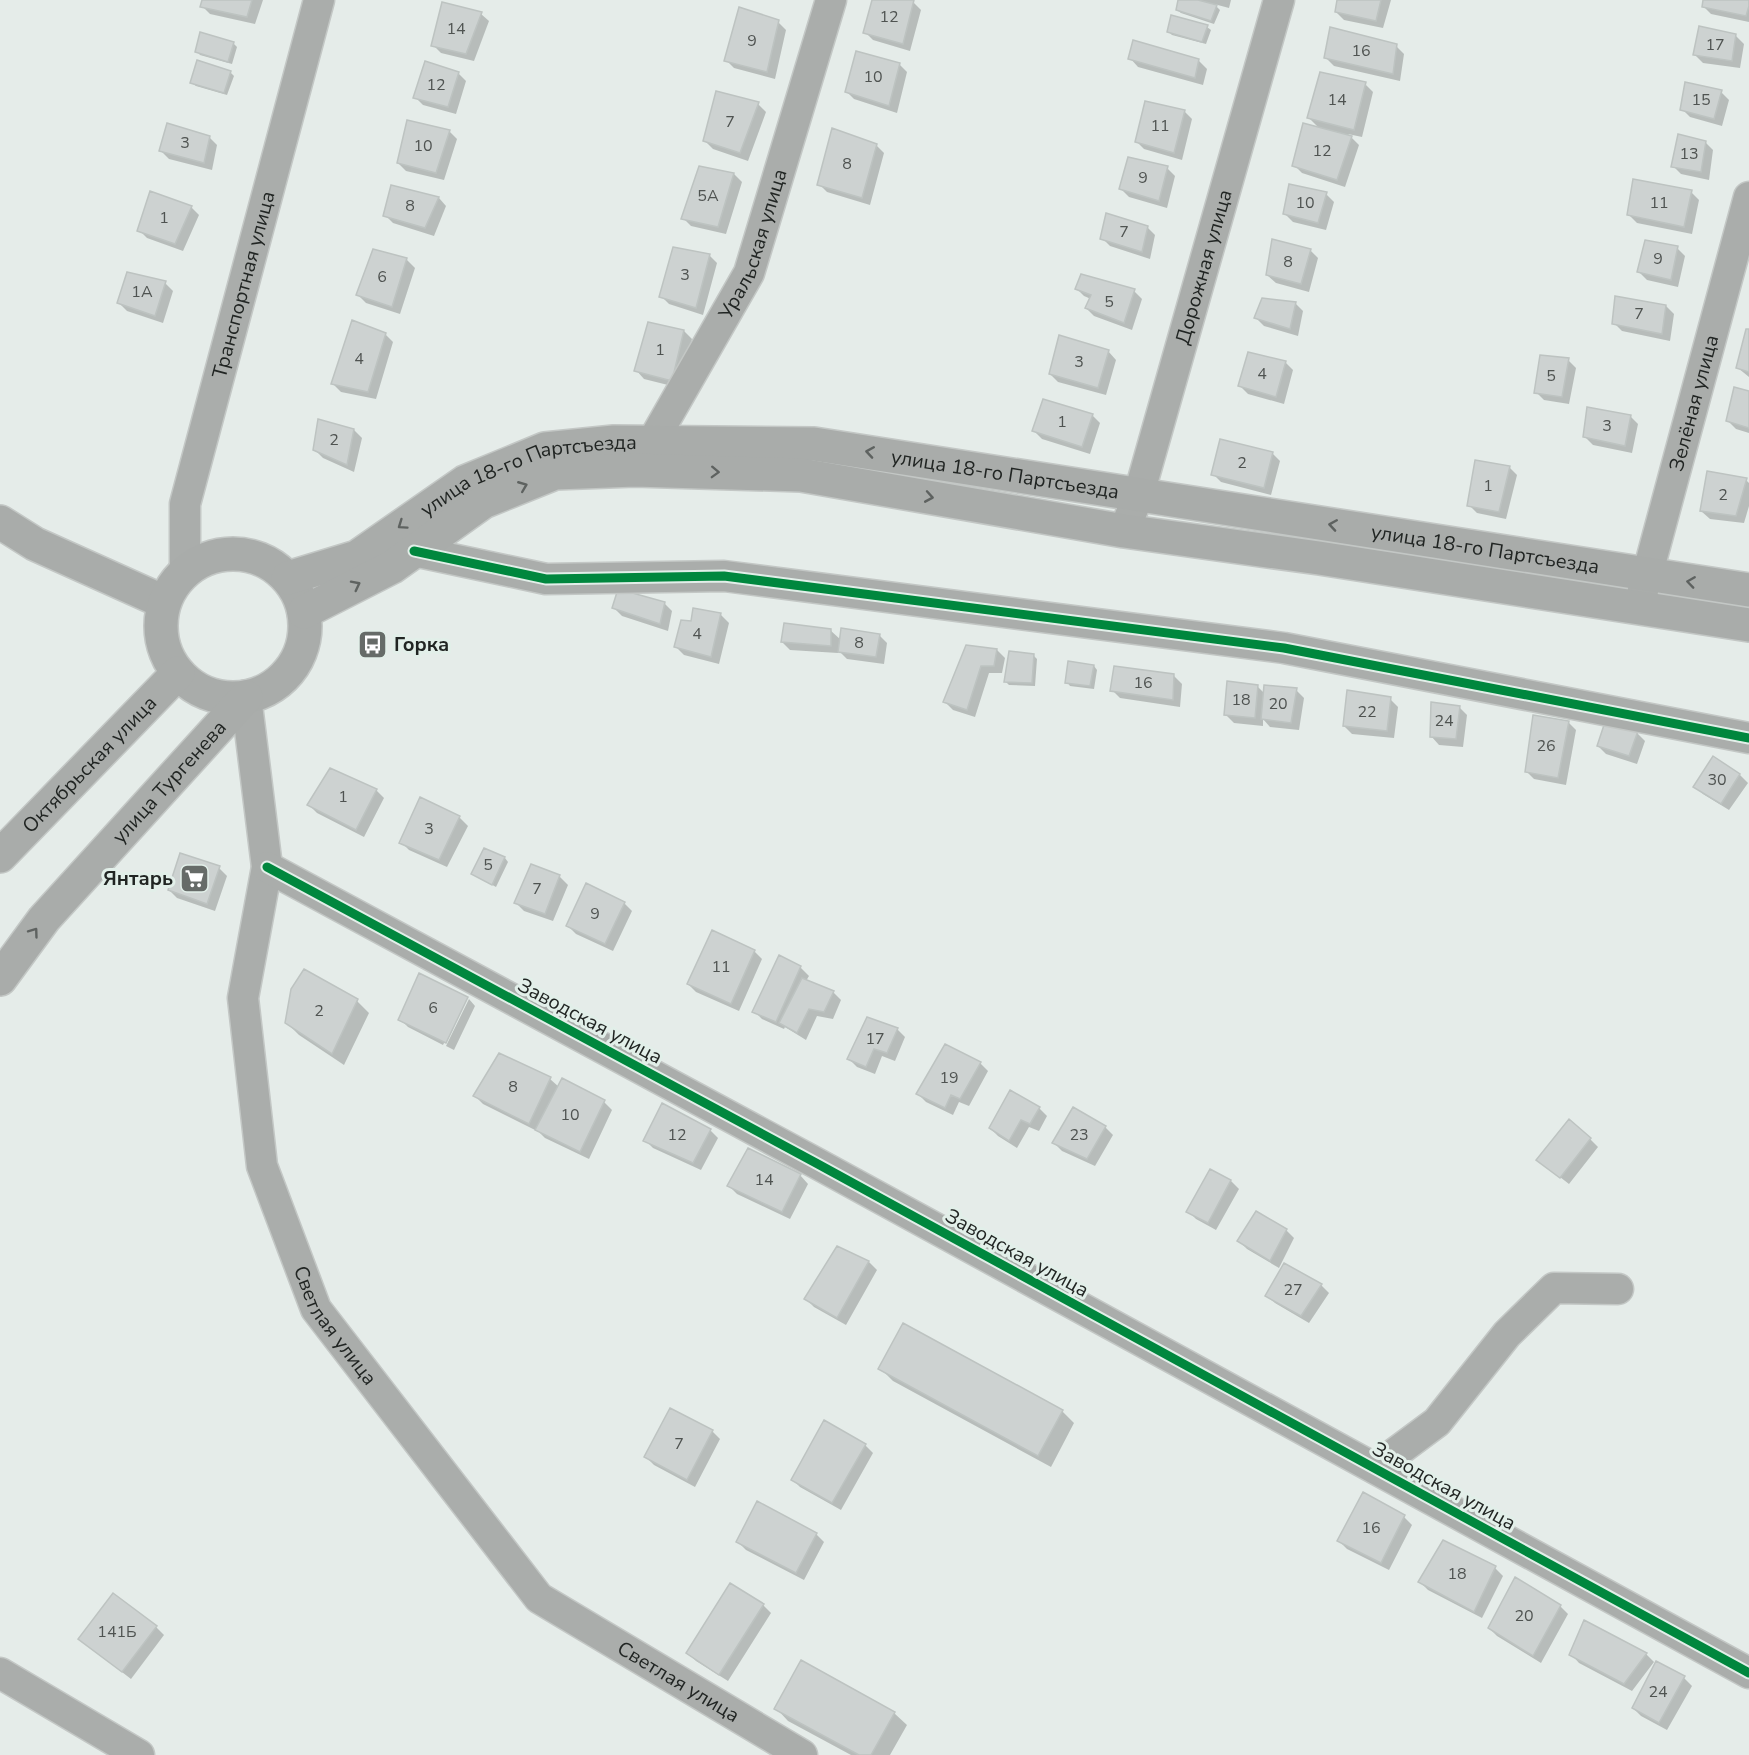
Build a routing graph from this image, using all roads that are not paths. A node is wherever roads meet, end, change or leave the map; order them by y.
1 (319, 0) edge
2 (831, 0) edge
3 (1279, 0) edge
4 (1749, 197) edge
5 (654, 442) junction
6 (635, 470) junction
7 (1139, 494) junction
8 (0, 522) edge
9 (1124, 531) junction
10 (414, 551) junction
11 (185, 571) junction
12 (1648, 576) junction
13 (288, 578) junction
14 (1749, 590) edge
15 (164, 602) junction
16 (1639, 607) junction
17 (304, 612) junction
18 (1749, 625) edge
19 (178, 673) junction
20 (246, 697) junction
21 (1749, 738) edge
22 (0, 856) edge
23 (267, 867) junction
24 (0, 979) edge
25 (1618, 1289) dead end
26 (1375, 1468) junction
27 (0, 1673) edge
28 (1749, 1673) edge
29 (140, 1755) edge
30 (802, 1755) edge

1 - 11 street, Транспортная улица
2 - 5 street, Уральская улица
3 - 7 street, Дорожная улица
4 - 12 street, Зелёная улица
5 - 6 street, Уральская улица
7 -> 5 main road, улица 18-го Партсъезда
5 -> 13 main road, улица 18-го Партсъезда
6 -> 9 main road, улица 18-го Партсъезда
10 -> 6 main road, улица 18-го Партсъезда
7 - 9 street, Дорожная улица
12 -> 7 main road, улица 18-го Партсъезда
8 - 15 main road
9 - 16 main road, улица 18-го Партсъезда
17 -> 10 main road, улица 18-го Партсъезда
10 - 21 street
11 - 13 main road
11 - 15 main road
14 -> 12 main road, улица 18-го Партсъезда
12 - 16 street, Зелёная улица
13 - 17 main road
15 - 19 main road
16 - 18 main road, улица 18-го Партсъезда
17 - 20 main road
19 - 20 main road
19 - 22 main road, Октябрьская улица
20 - 23 street, Светлая улица
24 -> 20 main road, улица Тургенева
23 - 26 street, Заводская улица
23 - 30 street, Светлая улица
25 - 26 street
26 - 28 street, Заводская улица
27 - 29 street

